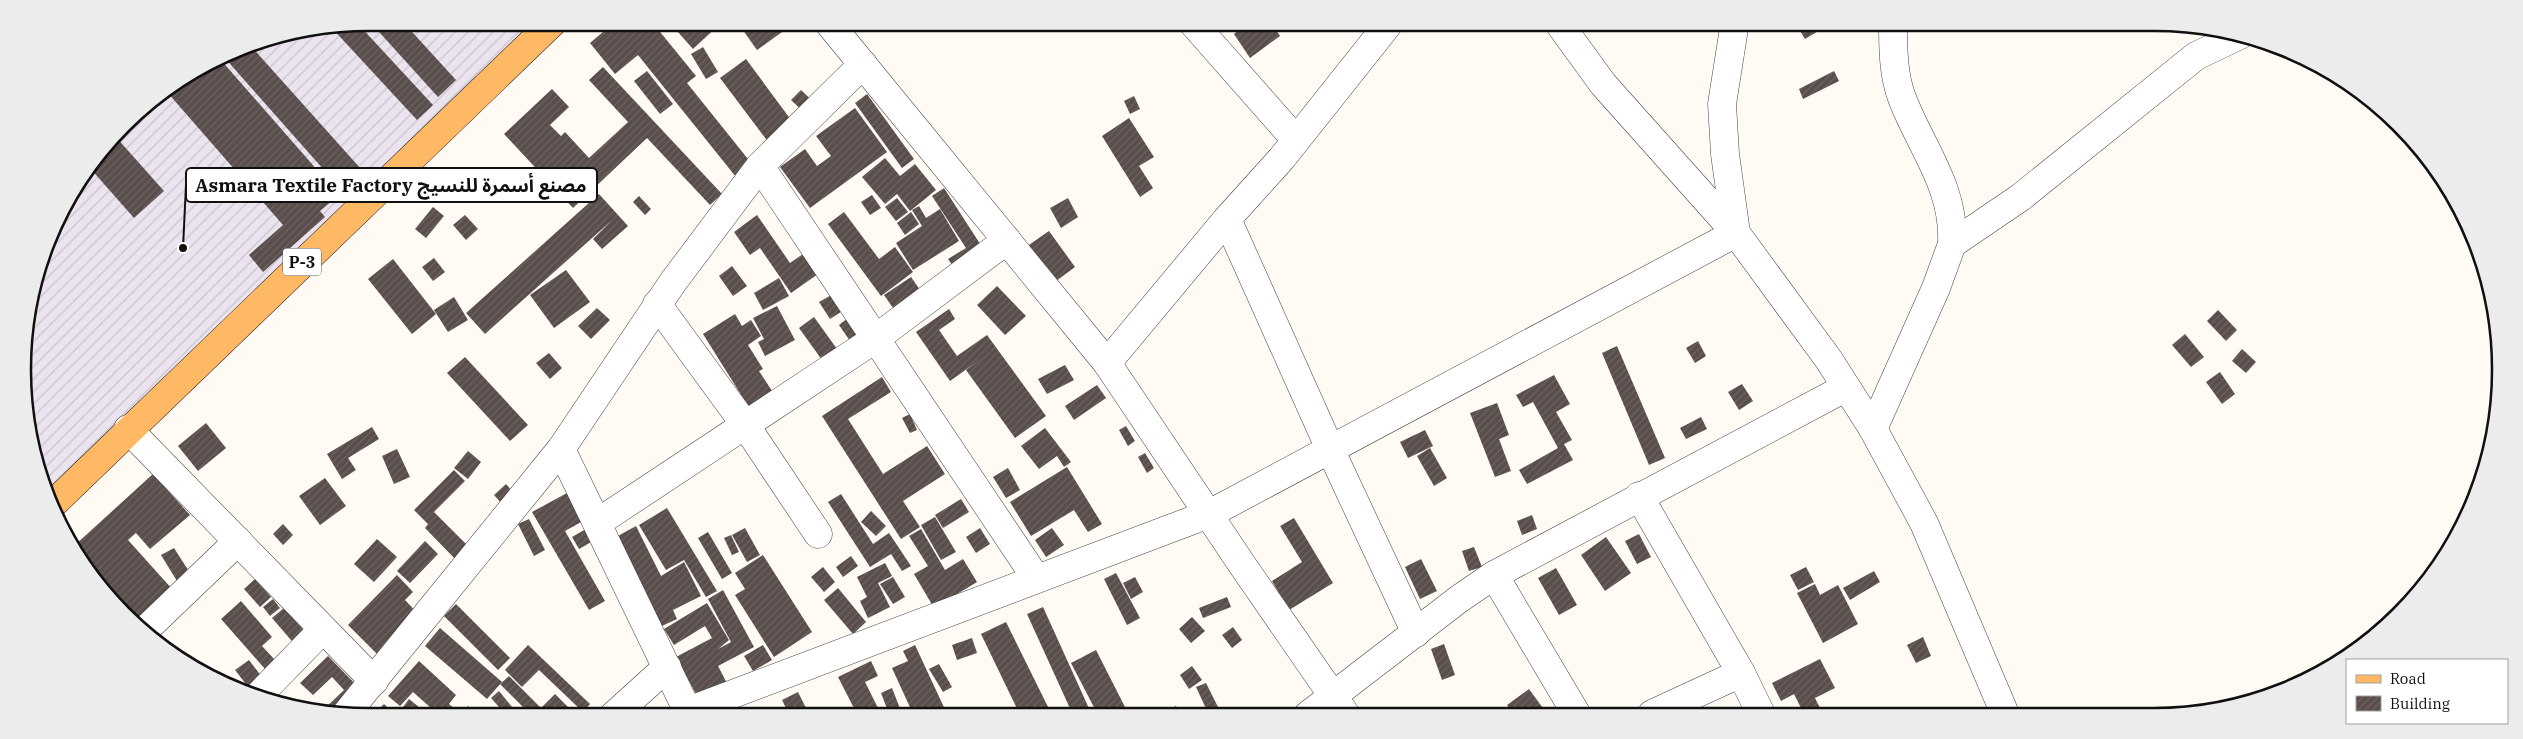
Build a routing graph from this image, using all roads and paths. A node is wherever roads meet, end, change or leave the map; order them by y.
1 (544, 31) edge
2 (836, 31) edge
3 (1200, 31) edge
4 (1383, 31) edge
5 (1565, 31) edge
6 (1734, 31) edge
7 (1893, 31) edge
8 (2229, 40) edge
9 (864, 64) junction
10 (1296, 140) junction
11 (760, 166) junction
12 (1227, 219) junction
13 (1736, 233) junction
14 (1007, 240) junction
15 (1952, 244) junction
16 (657, 304) junction
17 (875, 339) junction
18 (1107, 363) junction
19 (1845, 388) junction
20 (746, 426) junction
21 (1872, 429) junction
22 (128, 430) junction
23 (561, 449) junction
24 (1330, 449) junction
25 (1640, 496) junction
26 (57, 500) edge
27 (1209, 514) junction
28 (597, 523) junction
29 (818, 534) dead end
30 (238, 542) junction
31 (1494, 575) junction
32 (1036, 578) junction
33 (149, 626) edge
34 (323, 629) junction
35 (1416, 633) junction
36 (667, 667) junction
37 (1741, 673) junction
38 (374, 681) junction
39 (263, 691) edge
40 (1340, 706) edge
41 (352, 707) edge
42 (622, 708) edge
43 (686, 708) edge
44 (705, 708) edge
45 (1573, 708) edge
46 (1665, 708) edge
47 (1758, 708) edge
48 (2002, 708) edge

1 - 22 main road, P-3
2 - 9 street
3 - 10 street
4 - 10 street
5 - 13 street
6 - 13 street
7 - 15 street
8 - 15 street
9 - 11 street
9 - 14 street
10 - 12 street
11 - 16 street
11 - 17 street
12 - 18 street
12 - 24 street
13 - 19 street
13 - 24 street
14 - 17 street
14 - 18 street
15 - 21 street
16 - 20 street
16 - 23 street
17 - 20 street
17 - 32 street
18 - 27 street
19 - 21 street
19 - 25 street
20 - 28 street
20 - 29 street
21 - 48 street
22 - 26 main road, P-3
22 - 30 street
23 - 28 street
23 - 38 street
24 - 27 street
24 - 35 street
25 - 31 street
25 - 37 street
27 - 32 street
27 - 40 street
28 - 36 street
30 - 33 street
30 - 34 street
31 - 35 street
31 - 45 street
32 - 44 street
34 - 38 street
34 - 39 street
35 - 40 street
36 - 42 street
36 - 43 street
37 - 46 street
37 - 47 street
38 - 41 street

